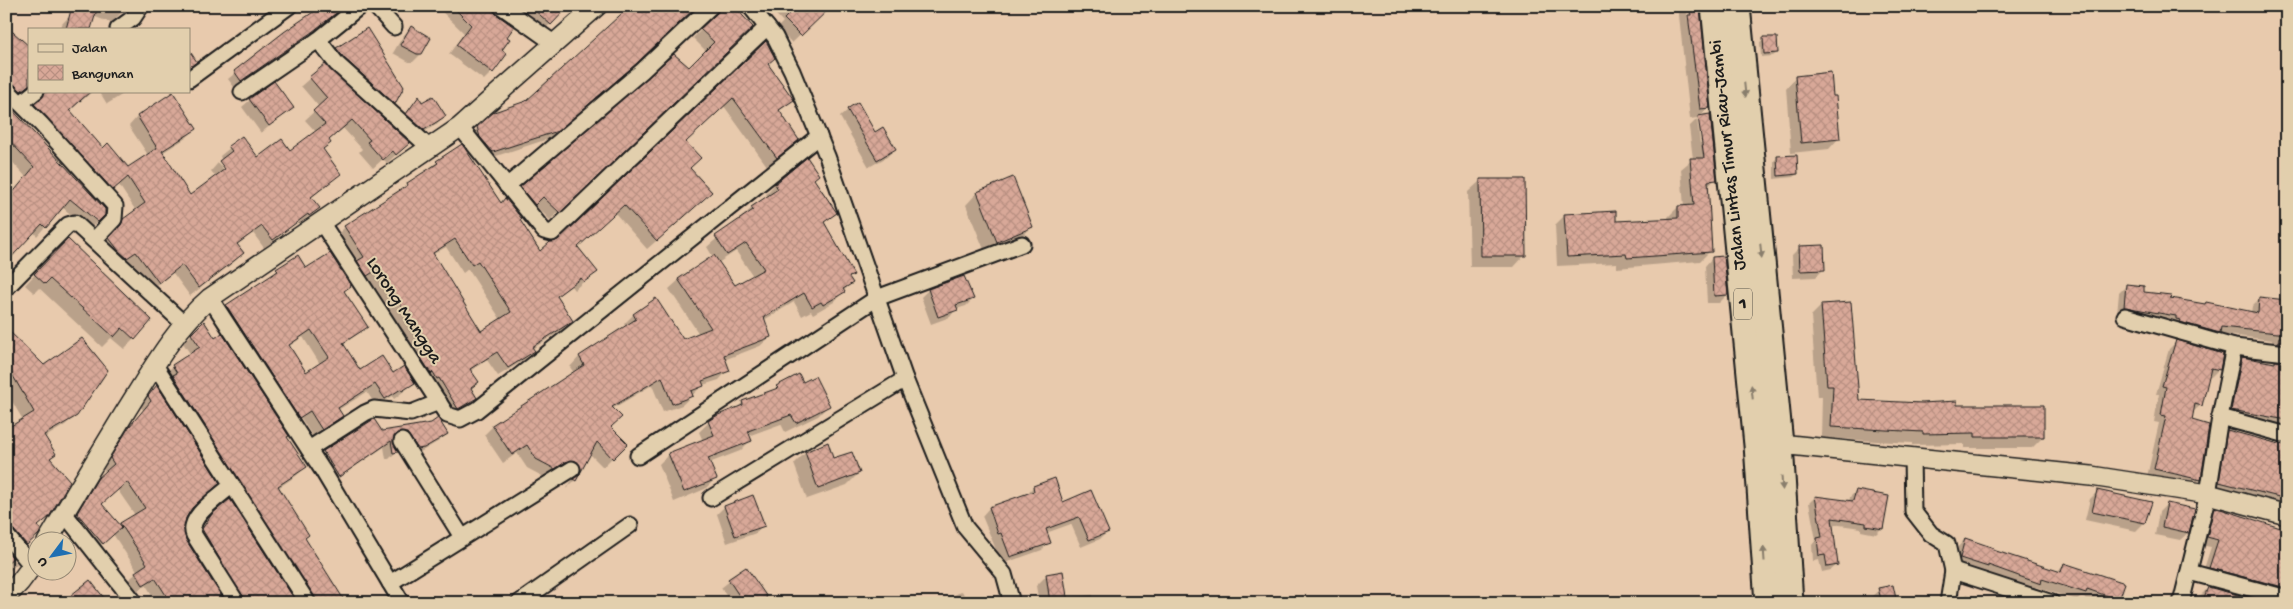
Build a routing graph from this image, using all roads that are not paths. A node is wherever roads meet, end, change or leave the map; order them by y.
1 (141, 6) edge
2 (290, 6) edge
3 (360, 6) edge
4 (375, 6) edge
5 (501, 6) edge
6 (597, 6) edge
7 (711, 6) edge
8 (750, 6) edge
9 (1714, 6) edge
10 (1738, 6) edge
11 (394, 27) dead end
12 (767, 27) junction
13 (119, 28) edge
14 (318, 40) junction
15 (555, 44) junction
16 (1731, 58) junction
17 (190, 78) edge
18 (6, 89) edge
19 (35, 92) edge
20 (242, 92) dead end
21 (21, 103) junction
22 (460, 127) junction
23 (819, 136) junction
24 (430, 148) junction
25 (507, 186) junction
26 (321, 222) junction
27 (94, 240) junction
28 (1022, 244) dead end
29 (6, 288) edge
30 (210, 298) junction
31 (877, 298) junction
32 (2125, 316) dead end
33 (183, 323) junction
34 (2234, 347) junction
35 (2287, 353) edge
36 (155, 365) junction
37 (905, 379) junction
38 (439, 402) junction
39 (2220, 417) junction
40 (2287, 435) edge
41 (402, 441) dead end
42 (1780, 444) junction
43 (309, 449) junction
44 (638, 456) dead end
45 (1912, 458) junction
46 (572, 469) dead end
47 (232, 485) junction
48 (2208, 494) junction
49 (712, 498) dead end
50 (64, 513) junction
51 (2287, 515) edge
52 (630, 525) dead end
53 (53, 532) edge
54 (6, 535) edge
55 (462, 537) junction
56 (28, 555) edge
57 (28, 570) edge
58 (1953, 571) junction
59 (2189, 572) junction
60 (390, 583) junction
61 (6, 597) edge
62 (2265, 598) edge
63 (2287, 598) edge
64 (135, 603) edge
65 (237, 603) edge
66 (308, 603) edge
67 (402, 603) edge
68 (519, 603) edge
69 (1012, 603) edge
70 (1768, 603) edge
71 (1790, 603) edge
72 (1948, 603) edge
73 (2052, 603) edge
74 (2181, 603) edge

1 - 13 street
2 - 17 street
3 - 14 street
4 - 11 street
5 - 15 street
6 - 15 street
7 - 25 street
8 - 12 street
9 - 16 highway, Jalan Lintas Timur Riau-Jambi / 1
10 - 16 highway, Jalan Lintas Timur Riau-Jambi / 1
12 - 23 street
12 - 25 street
14 - 20 street
14 - 24 street
15 - 22 street
16 -> 42 highway, Jalan Lintas Timur Riau-Jambi / 1
70 -> 16 highway, Jalan Lintas Timur Riau-Jambi / 1
18 - 21 street
19 - 21 street
21 - 27 street
22 - 24 street
22 - 25 street
23 - 31 street
23 - 38 street, Lorong Mangga
24 - 26 street
26 - 30 street
26 - 38 street, Lorong Mangga
27 - 29 street
27 - 33 street
28 - 31 street
30 - 33 street
30 - 43 street
31 - 37 street
31 - 44 street
32 - 34 street
33 - 36 street
34 - 35 street
34 - 39 street
36 - 47 street
36 - 50 street
37 - 49 street
37 - 69 street
38 - 43 street
39 - 40 street
39 - 48 street
41 - 55 street
42 - 45 street
42 -> 71 highway, Jalan Lintas Timur Riau-Jambi / 1
43 - 60 street
45 - 48 street
45 - 58 street
46 - 55 street
47 - 65 street
47 - 66 street
48 - 51 street
48 - 59 street
50 - 53 street
50 - 64 street
52 - 68 street
54 - 56 street
55 - 60 street
57 - 61 street
58 - 72 street
58 - 73 street
59 - 62 street
59 - 74 street
60 - 67 street
62 - 63 street

